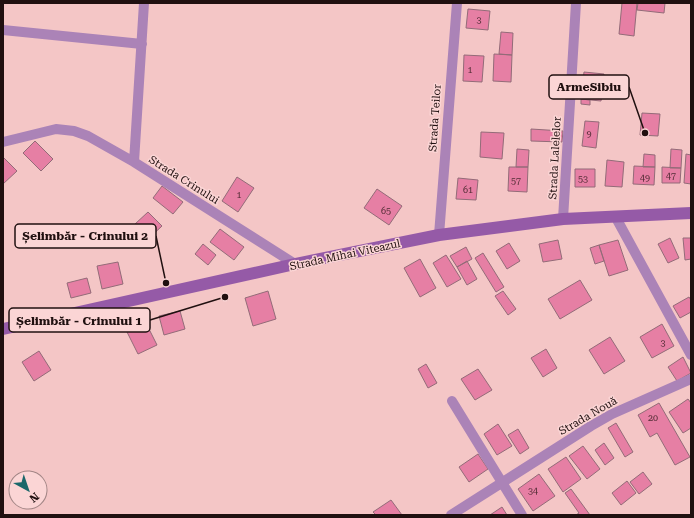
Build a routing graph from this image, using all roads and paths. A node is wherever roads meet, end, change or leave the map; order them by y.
1 (144, 3) edge
2 (457, 3) edge
3 (576, 3) edge
4 (3, 30) edge
5 (142, 44) junction
6 (3, 142) edge
7 (134, 162) junction
8 (691, 213) edge
9 (615, 216) junction
10 (563, 219) junction
11 (439, 235) junction
12 (295, 264) junction
13 (3, 328) edge
14 (691, 355) edge
15 (691, 379) edge
16 (452, 401) dead end
17 (502, 483) junction
18 (451, 515) edge
19 (522, 515) edge

1 - 5 street, Strada Crinului
2 - 11 street, Strada Teilor
3 - 10 street, Strada Lalelelor
4 - 5 street
5 - 7 street, Strada Crinului
6 - 7 street
7 - 12 street, Strada Crinului
8 - 9 main road, Strada Mihai Viteazul
9 - 10 main road, Strada Mihai Viteazul
9 - 14 street
10 - 11 main road, Strada Mihai Viteazul
11 - 12 main road, Strada Mihai Viteazul
12 - 13 main road, Strada Mihai Viteazul
15 - 17 street, Strada Nouă
16 - 17 street
17 - 18 street, Strada Nouă
17 - 19 street

